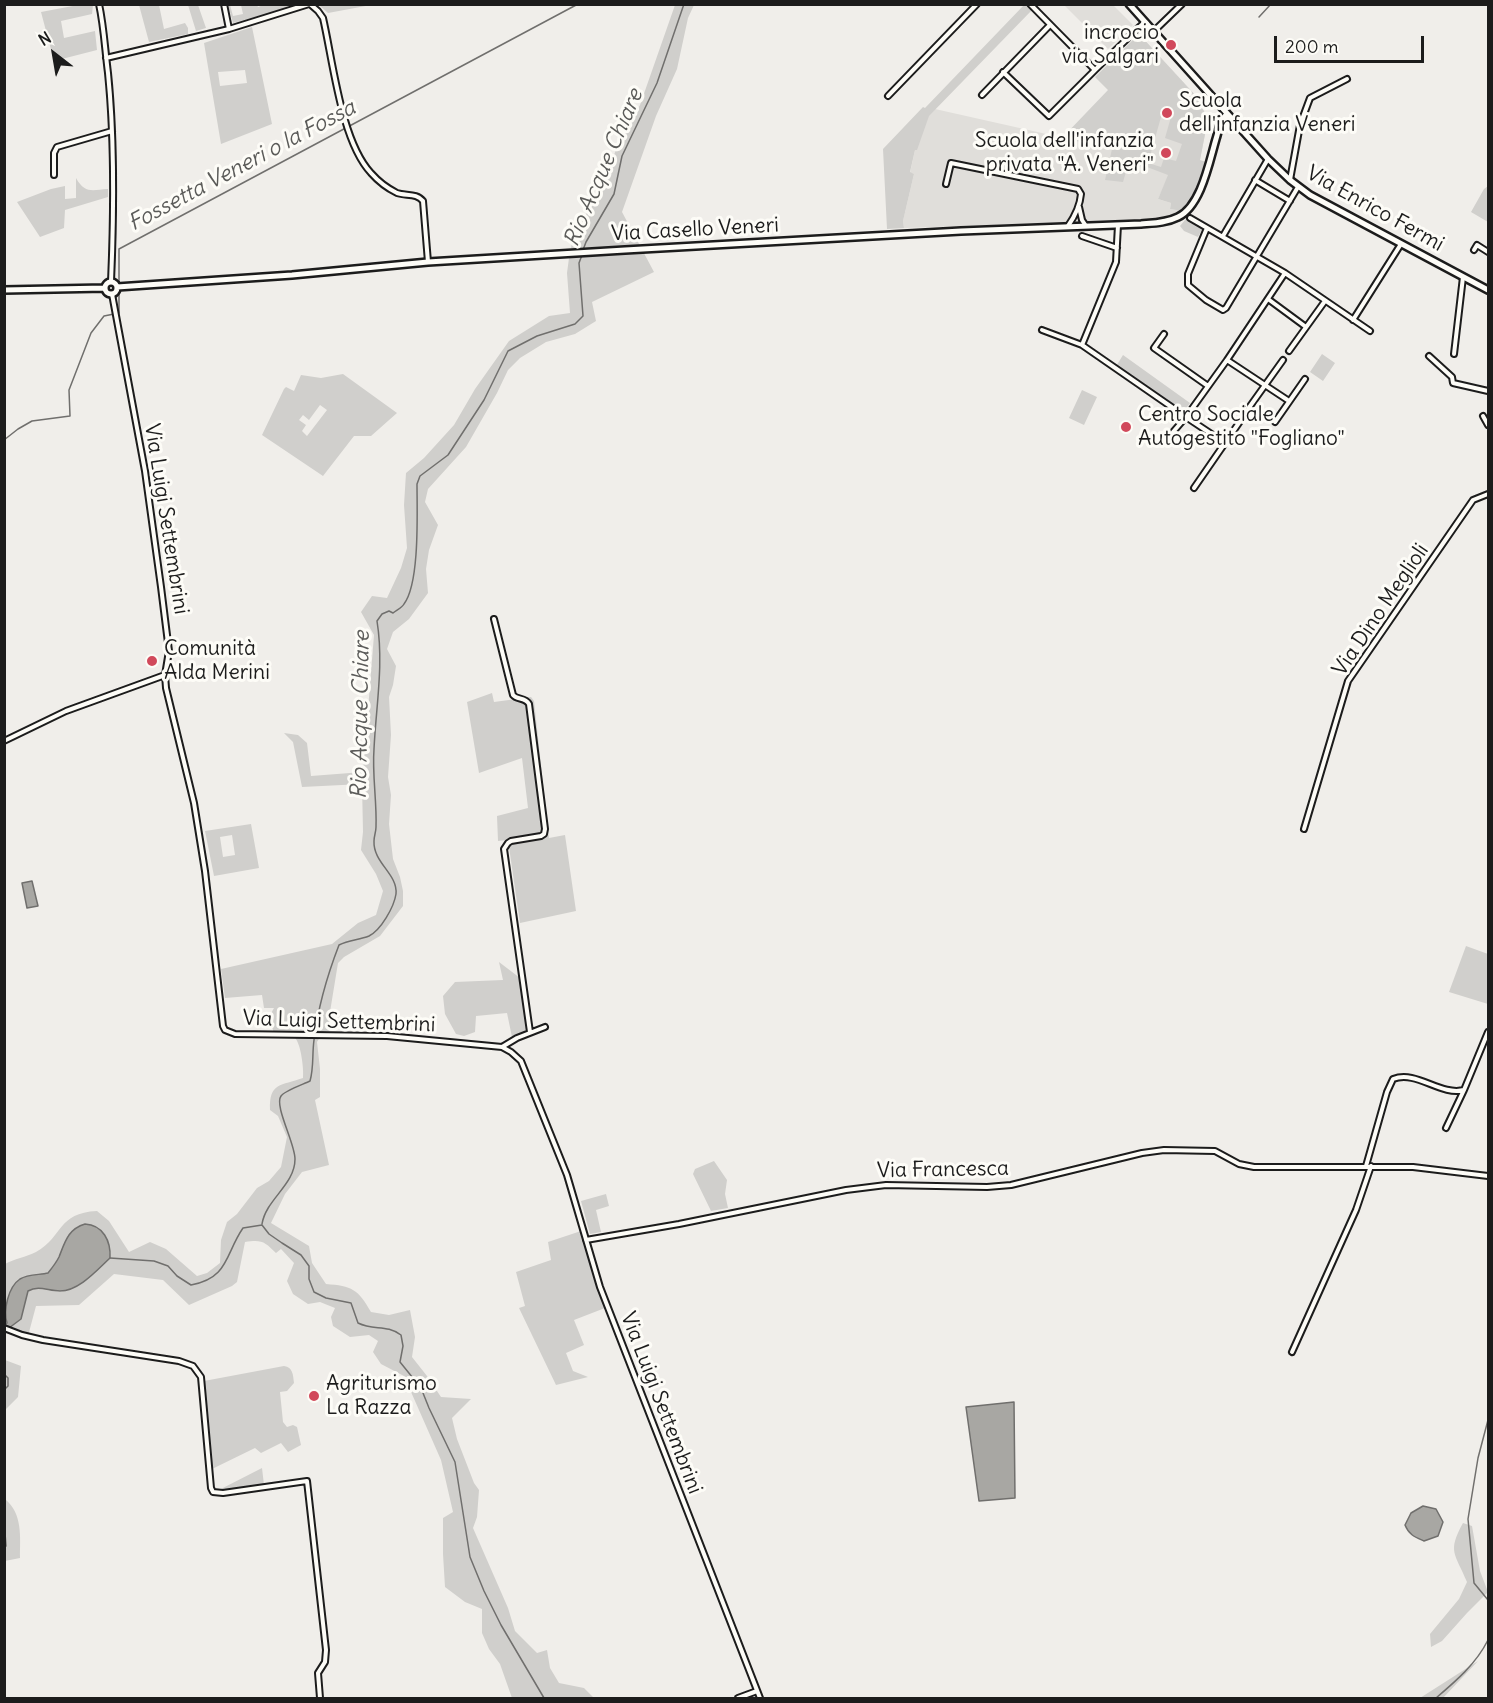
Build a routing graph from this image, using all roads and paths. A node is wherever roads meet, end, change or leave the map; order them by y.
1 (99, 4) edge
2 (224, 4) edge
3 (309, 4) edge
4 (977, 4) edge
5 (1030, 4) edge
6 (1129, 4) edge
7 (1182, 4) edge
8 (1145, 22) junction
9 (1050, 25) junction
10 (229, 29) junction
11 (1153, 32) junction
12 (106, 58) junction
13 (1095, 70) junction
14 (1003, 72) junction
15 (1347, 79) dead end
16 (982, 95) dead end
17 (888, 96) dead end
18 (1227, 114) junction
19 (1232, 120) junction
20 (111, 130) junction
21 (1218, 132) junction
22 (1268, 159) junction
23 (54, 175) dead end
24 (1255, 180) junction
25 (1290, 180) junction
26 (946, 184) dead end
27 (1298, 187) junction
28 (1290, 201) junction
29 (1079, 206) junction
30 (1190, 218) dead end
31 (1086, 225) junction
32 (1118, 225) junction
33 (1068, 226) junction
34 (1207, 228) junction
35 (1082, 236) dead end
36 (1223, 236) junction
37 (1401, 244) junction
38 (1117, 248) junction
39 (1474, 250) dead end
40 (1488, 252) edge
41 (1256, 257) junction
42 (428, 262) junction
43 (1285, 273) junction
44 (1463, 277) junction
45 (111, 282) junction
46 (118, 286) junction
47 (105, 288) junction
48 (4, 290) edge
49 (1488, 290) edge
50 (112, 294) junction
51 (1268, 299) junction
52 (1325, 301) junction
53 (1353, 320) junction
54 (1306, 327) junction
55 (1042, 330) dead end
56 (1370, 331) dead end
57 (1164, 334) dead end
58 (1082, 345) junction
59 (1289, 351) dead end
60 (1454, 354) dead end
61 (1430, 356) dead end
62 (1227, 360) junction
63 (1283, 360) dead end
64 (1305, 379) dead end
65 (1208, 386) junction
66 (1265, 386) junction
67 (1488, 391) edge
68 (1289, 401) junction
69 (1248, 409) dead end
70 (1483, 416) dead end
71 (1186, 417) junction
72 (1243, 417) dead end
73 (1275, 422) dead end
74 (1488, 425) edge
75 (1173, 432) dead end
76 (1225, 443) junction
77 (1194, 488) dead end
78 (1488, 494) edge
79 (494, 619) dead end
80 (165, 675) junction
81 (4, 741) edge
82 (1304, 829) dead end
83 (545, 1027) dead end
84 (530, 1032) junction
85 (1488, 1032) edge
86 (502, 1047) junction
87 (1464, 1090) junction
88 (1446, 1128) dead end
89 (1368, 1166) junction
90 (1488, 1176) edge
91 (586, 1240) junction
92 (4, 1328) edge
93 (1292, 1352) dead end
94 (757, 1691) junction
95 (320, 1698) edge
96 (738, 1698) edge
97 (760, 1698) edge

1 - 12 street
2 - 10 street
3 - 10 street
3 - 42 street
4 - 17 street
5 - 9 street
6 - 8 street, Via Enrico Fermi
7 - 11 street
8 - 11 street, Via Enrico Fermi
8 - 13 street
9 - 13 street
9 - 14 street
10 - 12 street
11 - 18 street, Via Enrico Fermi
12 - 20 street
13 - 14 street
14 - 16 street
15 - 25 street
18 - 19 street, Via Enrico Fermi
18 - 21 street, Via Casello Veneri
19 - 21 street
19 - 22 street, Via Enrico Fermi
20 - 23 street
20 - 45 street
21 - 32 street, Via Casello Veneri
22 - 24 street
22 - 25 street, Via Enrico Fermi
24 - 28 street
24 - 36 street
25 - 27 street, Via Enrico Fermi
26 - 29 street
27 - 28 street
27 - 37 street, Via Enrico Fermi
28 - 41 street
29 - 31 street
29 - 33 street
30 - 34 street
31 - 32 street, Via Casello Veneri
31 - 33 street, Via Casello Veneri
32 - 38 street
33 - 42 street, Via Casello Veneri
34 - 36 street
34 - 41 street
35 - 38 street
36 - 41 street
37 - 44 street, Via Enrico Fermi
37 - 53 street
38 - 58 street
39 - 40 street
41 - 43 street
42 - 46 street, Via Casello Veneri
43 - 51 street
43 - 52 street
44 - 49 street, Via Enrico Fermi
44 - 60 street
45 - 46 street
45 - 47 street
46 - 50 street
47 - 48 street
47 - 50 street
50 - 80 street, Via Luigi Settembrini
51 - 54 street
51 - 62 street
52 - 53 street
52 - 54 street
53 - 56 street
54 - 59 street
55 - 58 street
57 - 65 street
58 - 71 street
61 - 67 street
62 - 65 street
62 - 66 street
63 - 66 street
64 - 68 street
65 - 71 street
66 - 68 street
66 - 69 street
68 - 73 street
70 - 74 street
71 - 75 street
71 - 76 street
72 - 76 street
76 - 77 street
78 - 82 street, Via Dino Meglioli
79 - 84 street
80 - 81 street
80 - 86 street, Via Luigi Settembrini
83 - 84 street
84 - 86 street
85 - 87 street
86 - 91 street, Via Luigi Settembrini
87 - 88 street
87 - 89 street
89 - 90 street, Via Francesca
89 - 91 street, Via Francesca
89 - 93 street
91 - 94 street, Via Luigi Settembrini
92 - 95 street
94 - 96 street
94 - 97 street, Via Luigi Settembrini

